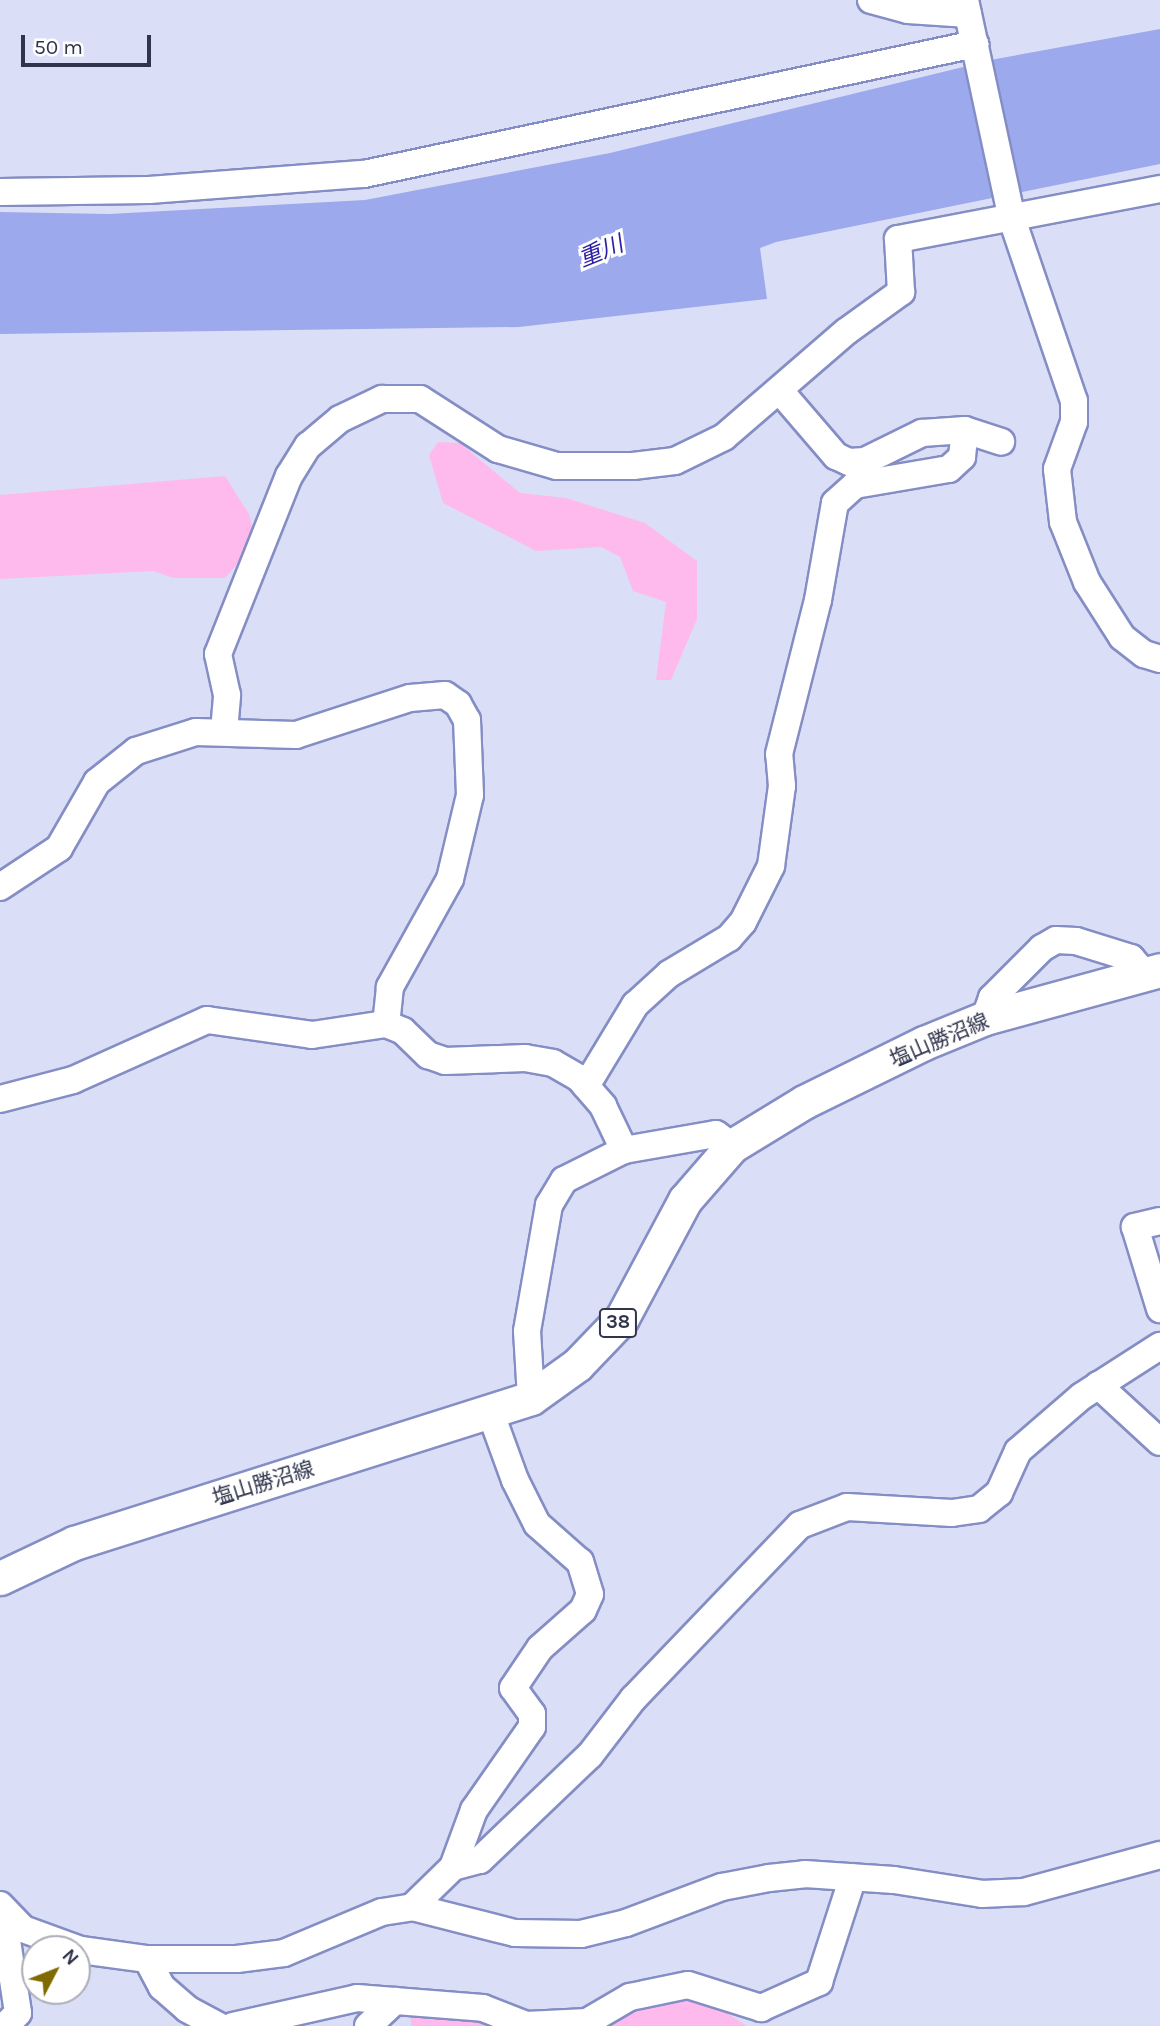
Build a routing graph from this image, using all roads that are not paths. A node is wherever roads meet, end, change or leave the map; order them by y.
1 (871, 0) edge
2 (966, 7) edge
3 (975, 44) junction
4 (1160, 188) edge
5 (0, 192) edge
6 (1012, 219) junction
7 (780, 391) junction
8 (965, 430) junction
9 (1001, 442) dead end
10 (1160, 659) edge
11 (224, 731) junction
12 (0, 887) edge
13 (1153, 972) edge
14 (985, 1018) junction
15 (386, 1024) junction
16 (586, 1086) junction
17 (0, 1099) edge
18 (732, 1146) junction
19 (624, 1150) junction
20 (1160, 1221) edge
21 (1160, 1310) edge
22 (1160, 1346) edge
23 (1098, 1385) junction
24 (531, 1398) junction
25 (491, 1414) junction
26 (1160, 1441) edge
27 (0, 1578) edge
28 (1160, 1855) edge
29 (453, 1867) junction
30 (853, 1877) junction
31 (1, 1907) edge
32 (412, 1907) junction
33 (147, 1959) junction
34 (395, 2001) junction
35 (5, 2026) edge
36 (219, 2026) edge
37 (233, 2026) edge
38 (368, 2026) edge

1 - 2 street
2 - 3 street
3 - 5 street
3 - 6 street
4 - 6 street
6 - 7 street
6 - 10 street
7 - 8 street
7 - 11 street
8 - 9 street
8 - 16 street
11 - 12 street
11 - 15 street
13 - 14 main road, 塩山勝沼線 / 38
13 - 14 street
14 - 18 main road, 塩山勝沼線 / 38
15 - 16 street
15 - 17 street
16 - 19 street
18 - 19 street
18 - 24 main road, 塩山勝沼線 / 38
19 - 24 street
20 - 21 street
22 - 23 street
23 - 26 street
23 - 29 street
24 - 25 main road, 塩山勝沼線 / 38
25 - 27 main road, 塩山勝沼線 / 38
25 - 29 street
28 - 30 street
29 - 32 street
30 - 32 street
30 - 34 street
31 - 33 street
31 - 35 street
32 - 33 street
33 - 36 street
34 - 37 street
34 - 38 street

